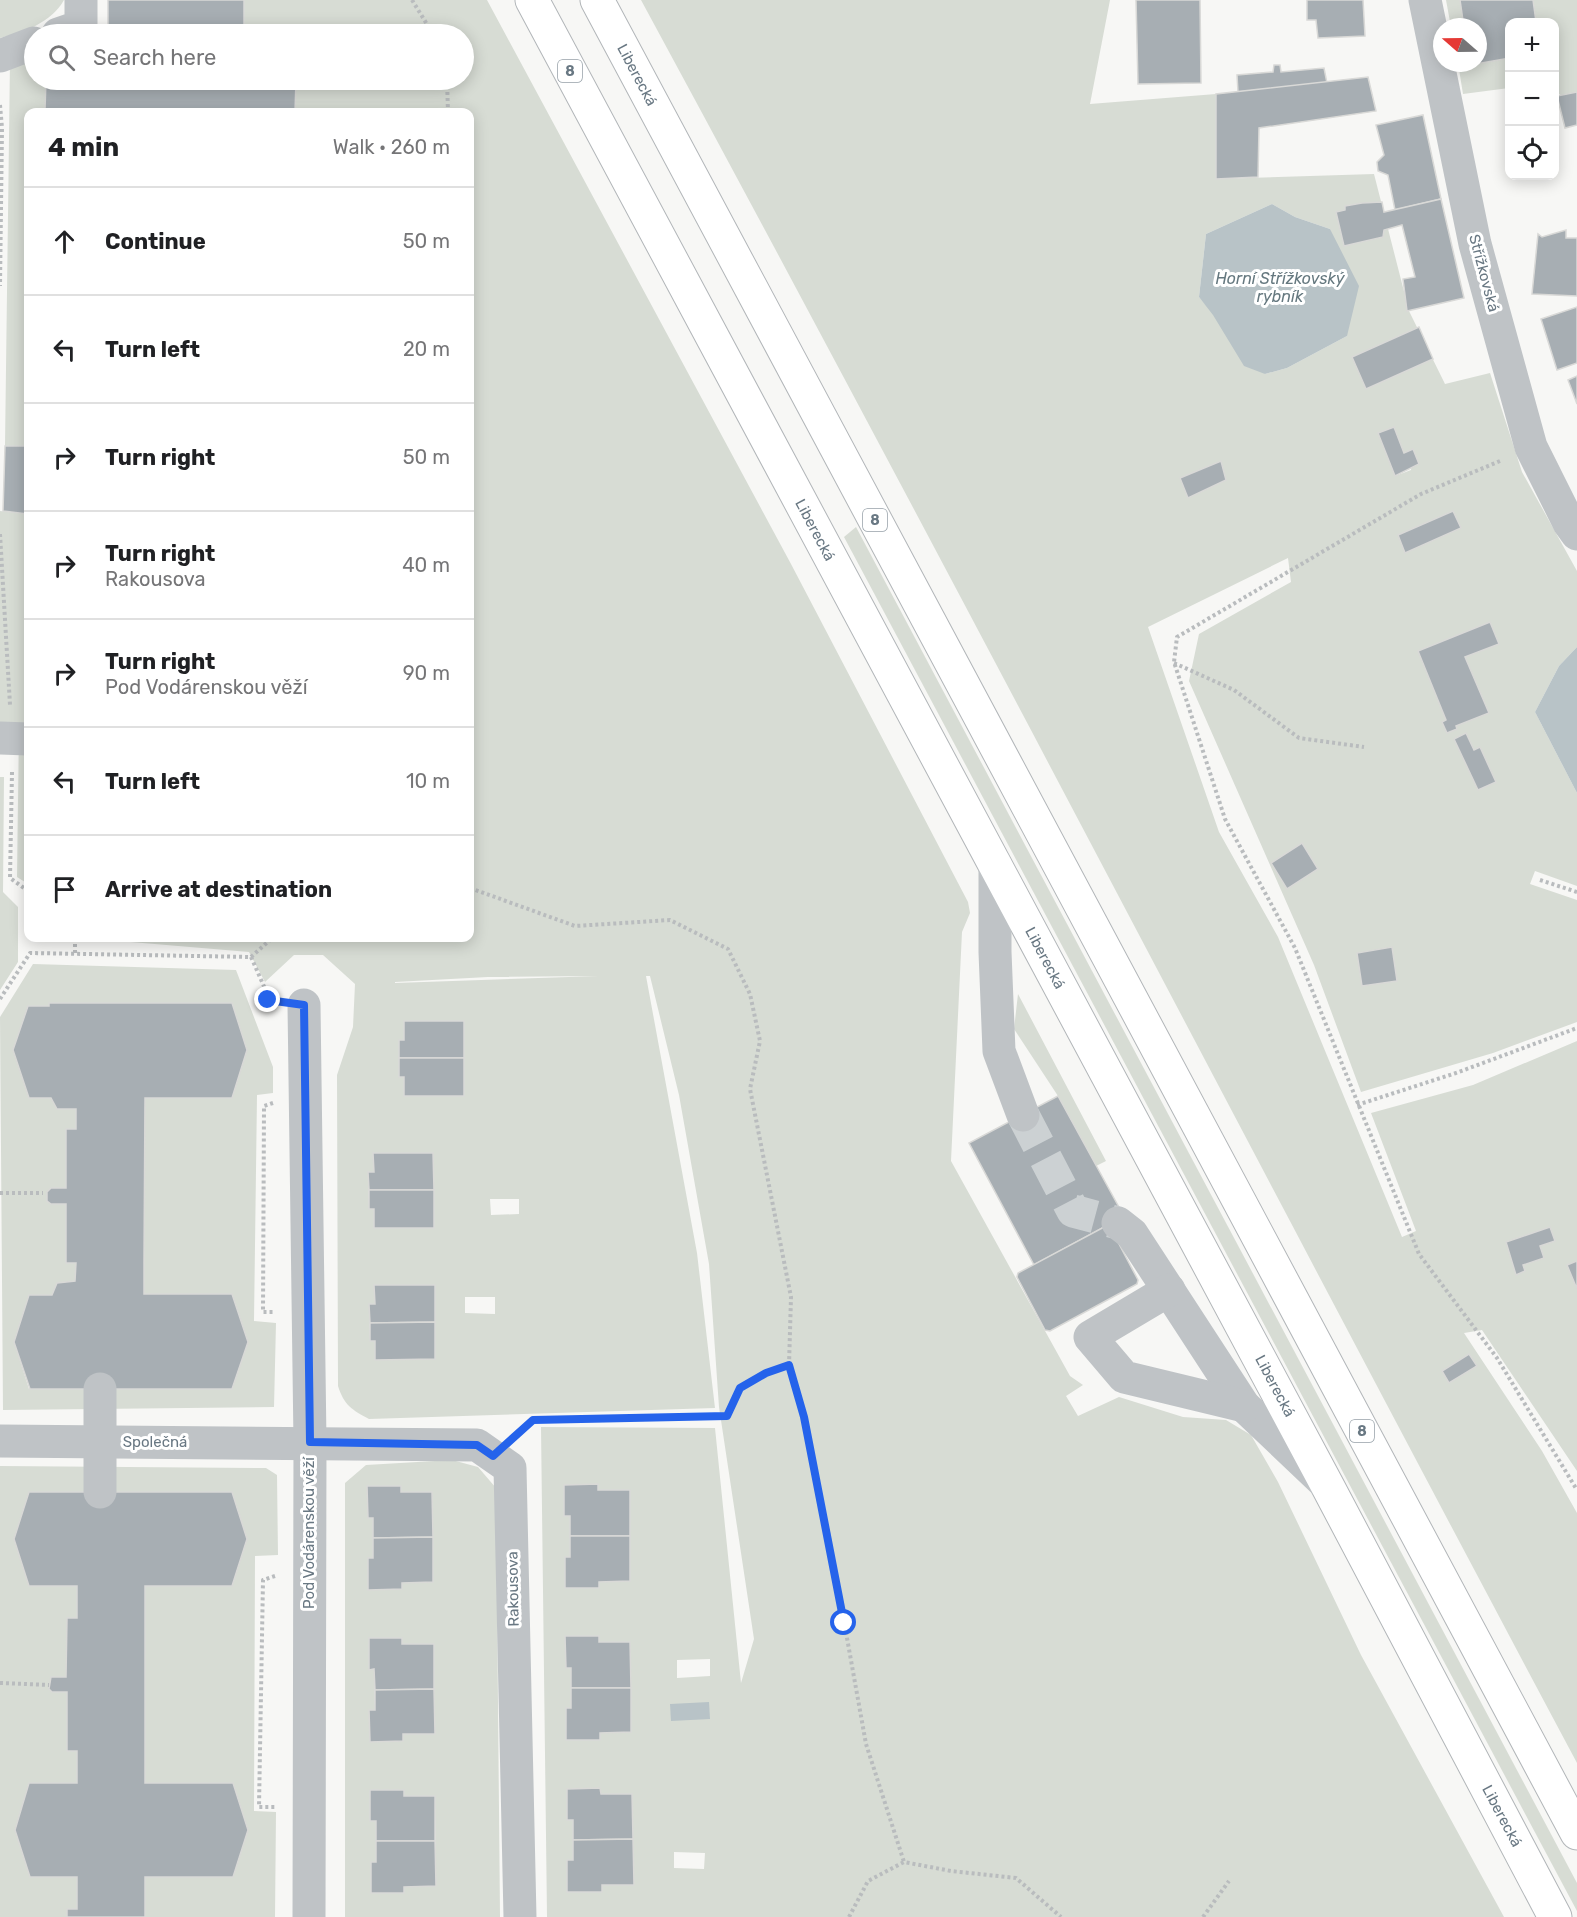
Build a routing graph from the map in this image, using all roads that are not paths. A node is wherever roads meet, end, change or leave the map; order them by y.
1 (81, 0) edge
2 (532, 0) edge
3 (597, 0) edge
4 (1425, 0) edge
5 (81, 24) edge
6 (24, 47) edge
7 (0, 56) edge
8 (1577, 534) edge
9 (995, 864) junction
10 (304, 1005) road end
11 (1023, 1115) tunnel mouth
12 (1118, 1223) tunnel mouth
13 (1169, 1290) junction
14 (100, 1389) dead end
15 (1244, 1406) junction
16 (0, 1441) edge
17 (100, 1442) junction
18 (310, 1442) junction
19 (1327, 1485) junction
20 (100, 1492) dead end
21 (1577, 1833) edge
22 (309, 1917) edge
23 (520, 1917) edge
24 (1555, 1917) edge

1 - 5 street
2 - 9 highway, Liberecká / 8
3 - 21 highway, Liberecká / 8
4 - 8 street, Střížkovská
6 - 7 street
9 - 11 street
9 - 19 highway, Liberecká / 8
10 - 18 street, Pod Vodárenskou věží
12 - 13 street
13 - 15 street
13 - 15 street
14 - 17 street
15 - 19 street
16 - 17 street, Společná
17 - 18 street, Společná
17 - 20 street
18 - 22 street, Pod Vodárenskou věží
18 - 23 street, Rakousova
19 - 24 highway, Liberecká / 8

